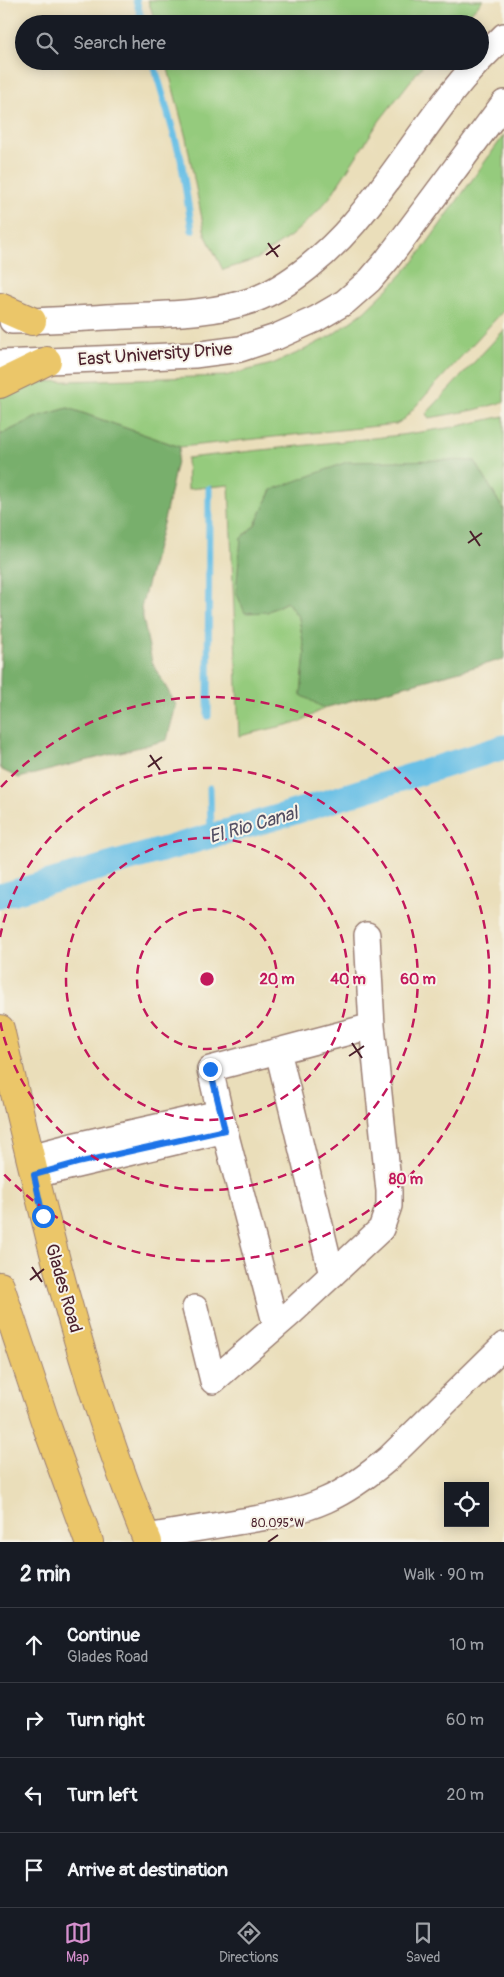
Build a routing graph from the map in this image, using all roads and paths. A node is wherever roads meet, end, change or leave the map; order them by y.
1 (504, 36) edge
2 (489, 51) edge
3 (471, 70) edge
4 (504, 103) edge
5 (0, 307) edge
6 (0, 321) edge
7 (32, 321) junction
8 (46, 361) junction
9 (0, 363) edge
10 (0, 384) edge
11 (367, 935) dead end
12 (372, 1026) junction
13 (0, 1029) edge
14 (278, 1051) junction
15 (222, 1122) junction
16 (32, 1166) junction
17 (332, 1274) junction
18 (0, 1286) edge
19 (195, 1308) dead end
20 (276, 1326) junction
21 (504, 1345) edge
22 (147, 1539) edge
23 (89, 1542) edge

1 - 2 street
3 - 7 street
4 - 8 street, East University Drive
5 - 7 main road
6 - 7 street
8 - 9 street, East University Drive
8 - 10 main road
11 - 12 street
12 - 14 street
12 - 17 street
13 - 16 main road, Glades Road
14 - 15 street
14 - 17 street
15 - 16 street
15 - 20 street
16 - 22 main road, Glades Road
17 - 20 street
18 - 23 main road
19 - 20 street
21 - 22 street

